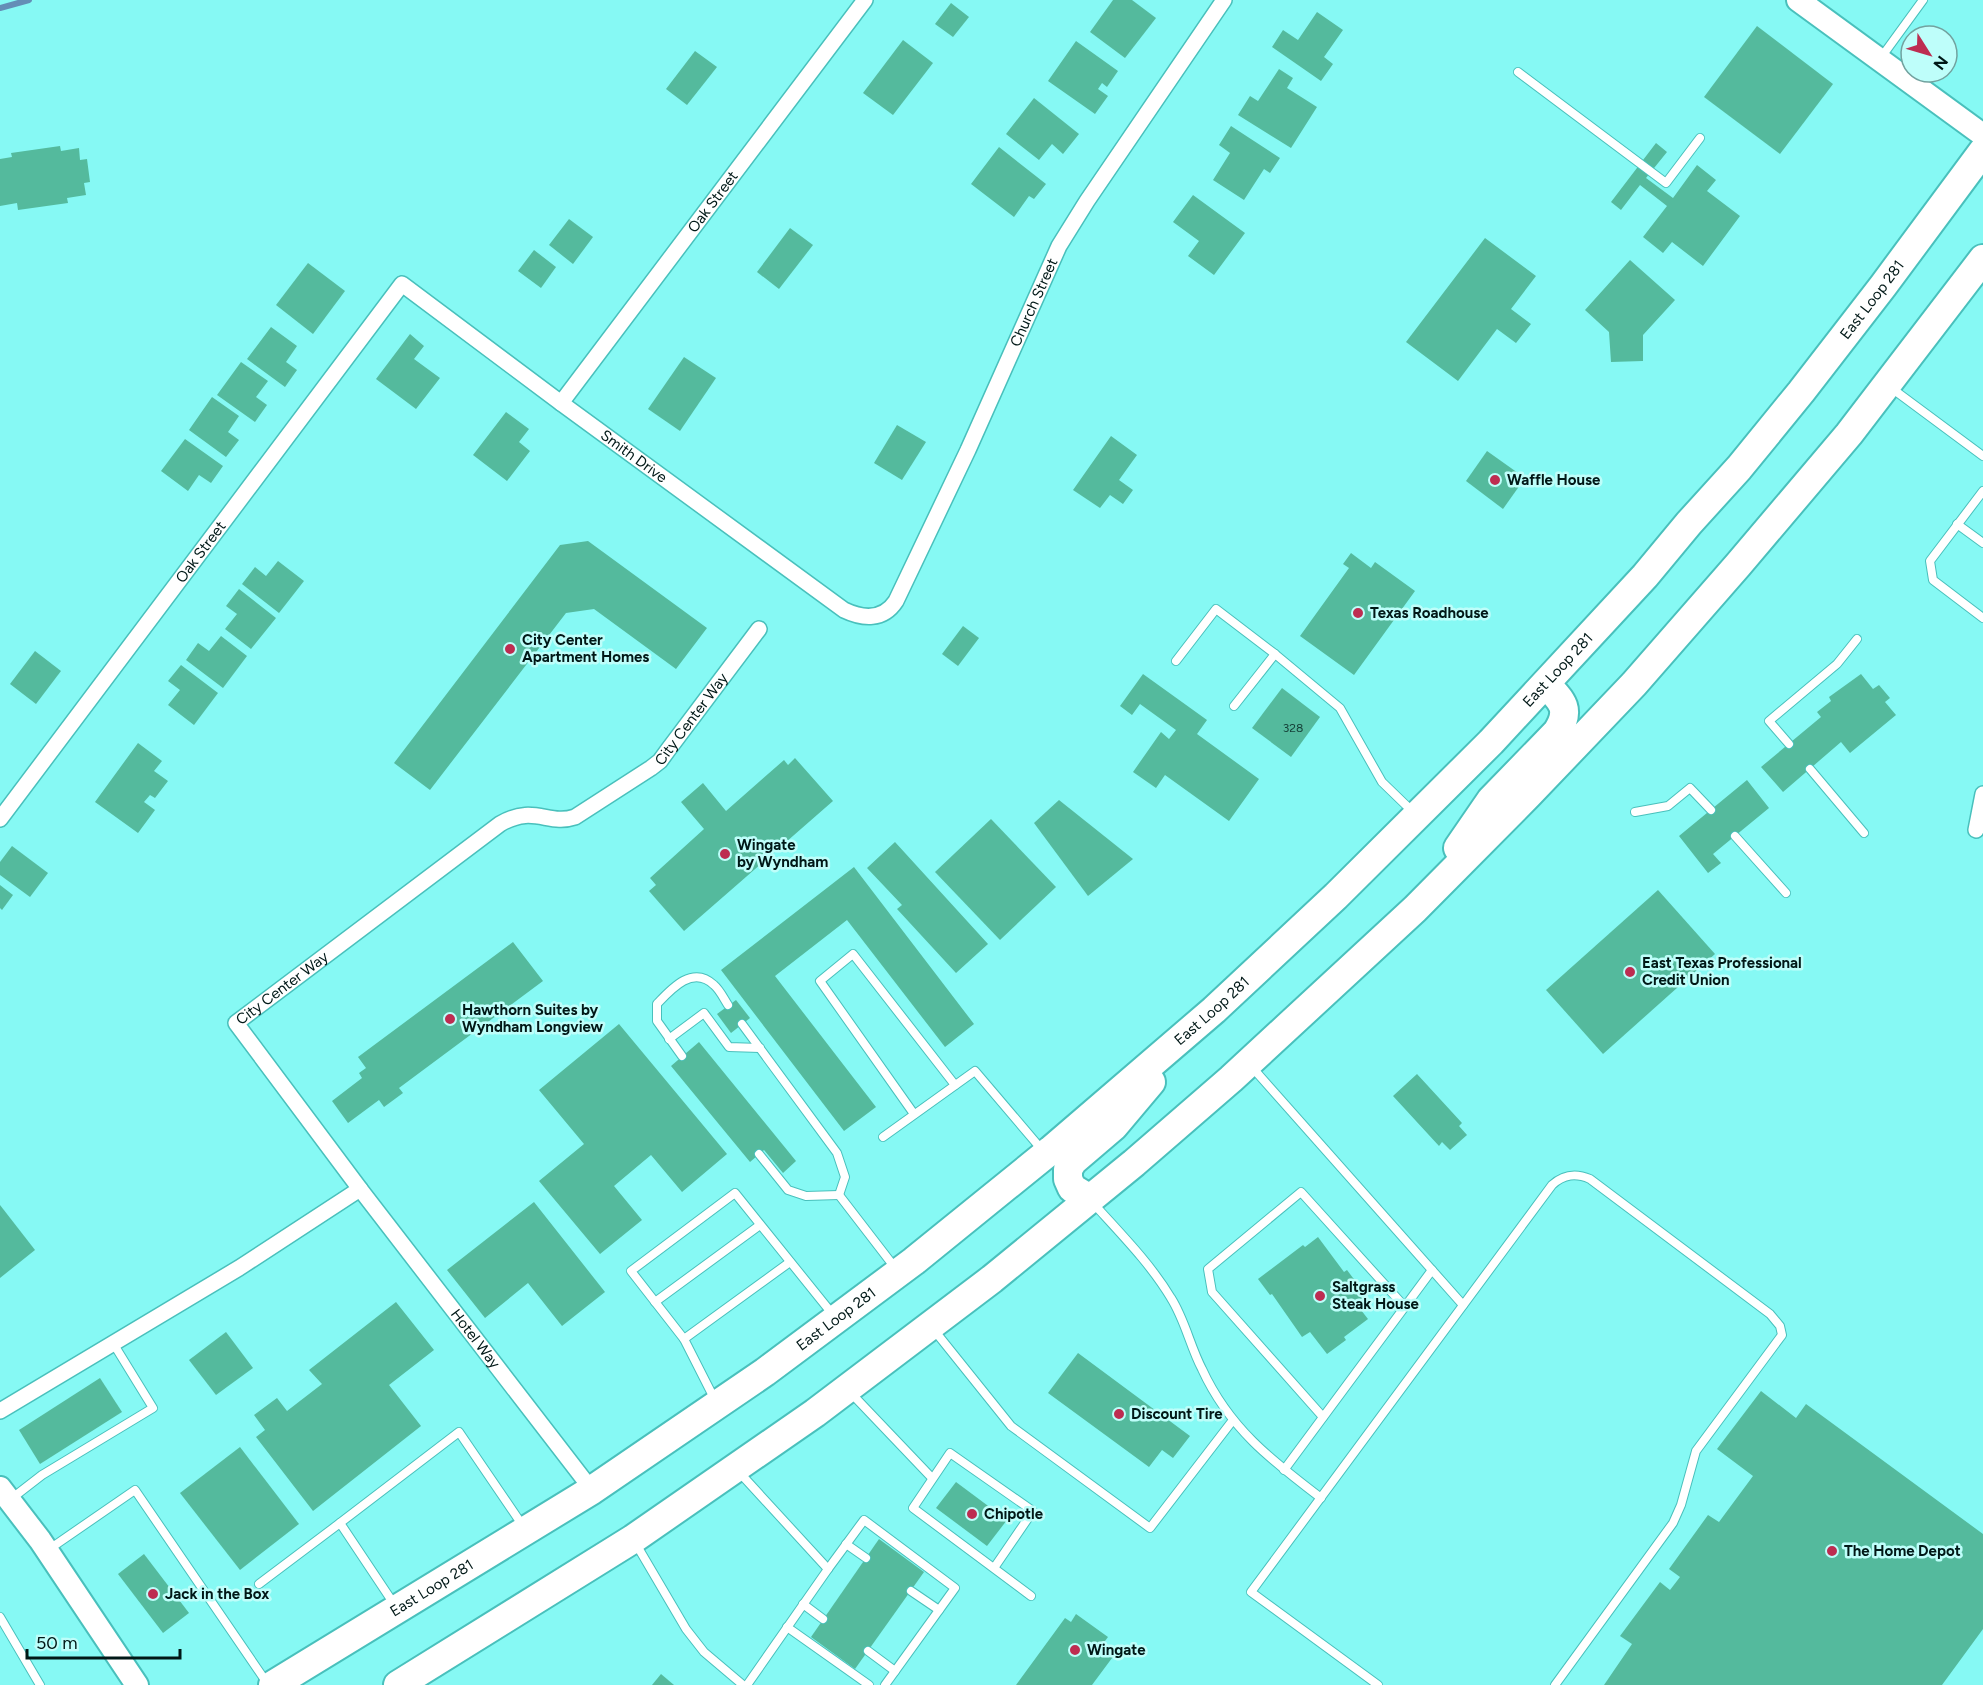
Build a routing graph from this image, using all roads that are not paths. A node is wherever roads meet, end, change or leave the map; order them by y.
1 (865, 0) edge
2 (1224, 0) edge
3 (1798, 0) edge
4 (1923, 0) edge
5 (1879, 60) junction
6 (1518, 72) dead end
7 (1983, 135) edge
8 (1700, 138) dead end
9 (1983, 151) edge
10 (1983, 259) edge
11 (402, 284) joint
12 (1887, 385) junction
13 (561, 403) junction
14 (1983, 456) edge
15 (1983, 491) edge
16 (1957, 524) junction
17 (1983, 543) edge
18 (873, 617) joint
19 (1983, 618) edge
20 (759, 629) dead end
21 (1857, 639) dead end
22 (1275, 654) junction
23 (1176, 661) dead end
24 (1546, 685) junction
25 (1234, 706) dead end
26 (1789, 744) dead end
27 (1810, 769) dead end
28 (1983, 794) edge
29 (1711, 810) dead end
30 (1635, 812) dead end
31 (1418, 816) junction
32 (0, 819) edge
33 (1864, 833) dead end
34 (1979, 833) edge
35 (1735, 836) dead end
36 (1786, 893) dead end
37 (1415, 909) junction
38 (728, 1005) dead end
39 (1214, 1010) junction
40 (742, 1024) dead end
41 (669, 1039) junction
42 (760, 1048) junction
43 (682, 1056) dead end
44 (1249, 1063) junction
45 (955, 1085) junction
46 (914, 1114) junction
47 (883, 1137) dead end
48 (759, 1154) dead end
49 (1046, 1154) junction
50 (360, 1189) junction
51 (839, 1195) junction
52 (1090, 1199) junction
53 (760, 1225) junction
54 (790, 1262) junction
55 (1432, 1270) junction
56 (899, 1273) junction
57 (655, 1302) junction
58 (1463, 1305) junction
59 (1405, 1307) junction
60 (837, 1319) junction
61 (932, 1326) junction
62 (684, 1339) junction
63 (113, 1343) junction
64 (847, 1389) junction
65 (718, 1405) junction
66 (0, 1411) edge
67 (1323, 1417) junction
68 (1233, 1419) junction
69 (736, 1469) junction
70 (1284, 1470) junction
71 (932, 1478) junction
72 (592, 1490) junction
73 (3, 1494) edge
74 (1321, 1498) junction
75 (340, 1523) junction
76 (525, 1529) junction
77 (633, 1539) junction
78 (846, 1544) junction
79 (47, 1551) junction
80 (866, 1558) dead end
81 (994, 1568) junction
82 (828, 1569) junction
83 (259, 1584) dead end
84 (911, 1591) dead end
85 (1031, 1596) dead end
86 (803, 1604) junction
87 (398, 1610) junction
88 (939, 1610) junction
89 (0, 1617) edge
90 (824, 1619) dead end
91 (788, 1627) junction
92 (868, 1651) dead end
93 (895, 1671) junction
94 (40, 1685) edge
95 (137, 1685) edge
96 (268, 1685) edge
97 (273, 1685) edge
98 (398, 1685) edge
99 (745, 1685) edge
100 (869, 1685) edge
101 (885, 1685) edge
102 (1378, 1685) edge
103 (1555, 1685) edge

1 - 13 street, Oak Street
2 - 18 street, Church Street
3 - 5 street
4 - 5 lane
5 - 7 street
6 - 8 lane
9 - 24 highway, East Loop 281
10 - 12 highway
11 - 13 street, Smith Drive
11 - 32 street, Oak Street
12 - 14 lane
12 - 37 highway
13 - 18 street, Smith Drive
15 - 16 lane
16 - 17 lane
16 - 19 lane
20 - 50 street, City Center Way
21 - 26 lane
22 - 23 lane
22 - 25 lane
22 - 31 lane
24 - 31 highway, East Loop 281
24 - 37 highway
27 - 33 lane
28 - 34 street
29 - 30 lane
31 - 39 highway, East Loop 281
35 - 36 lane
37 - 44 highway
38 - 41 lane
39 - 49 highway, East Loop 281
39 - 52 highway
40 - 42 lane
41 - 42 lane
41 - 43 lane
42 - 51 lane
44 - 52 highway
44 - 55 lane
45 - 46 lane
45 - 46 lane
45 - 49 lane
46 - 47 lane
48 - 51 lane
49 - 56 highway, East Loop 281
50 - 63 street
50 - 72 street, Hotel Way
51 - 56 lane
52 - 61 highway
52 - 68 lane
53 - 54 lane
53 - 57 lane
53 - 57 lane
54 - 60 lane
54 - 62 lane
55 - 58 lane
55 - 59 lane
56 - 60 highway, East Loop 281
57 - 62 lane
58 - 74 lane
58 - 103 lane
59 - 67 lane
59 - 67 lane
60 - 65 highway, East Loop 281
61 - 64 highway
61 - 68 lane
62 - 65 lane
63 - 66 street
63 - 73 lane
64 - 69 highway
64 - 71 lane
65 - 72 highway, East Loop 281
67 - 70 lane
68 - 70 lane
69 - 77 highway
69 - 82 lane
70 - 74 lane
71 - 81 lane
71 - 81 lane
72 - 76 highway, East Loop 281
73 - 79 street
74 - 102 lane
75 - 76 lane
75 - 83 lane
75 - 87 lane
76 - 87 highway, East Loop 281
77 - 98 highway
77 - 99 lane
78 - 80 lane
78 - 82 lane
78 - 88 lane
79 - 95 street
79 - 96 lane
81 - 85 lane
82 - 86 lane
84 - 88 lane
86 - 90 lane
86 - 91 lane
87 - 97 highway, East Loop 281
88 - 93 lane
89 - 94 lane
91 - 99 lane
91 - 100 lane
92 - 93 lane
93 - 101 lane

